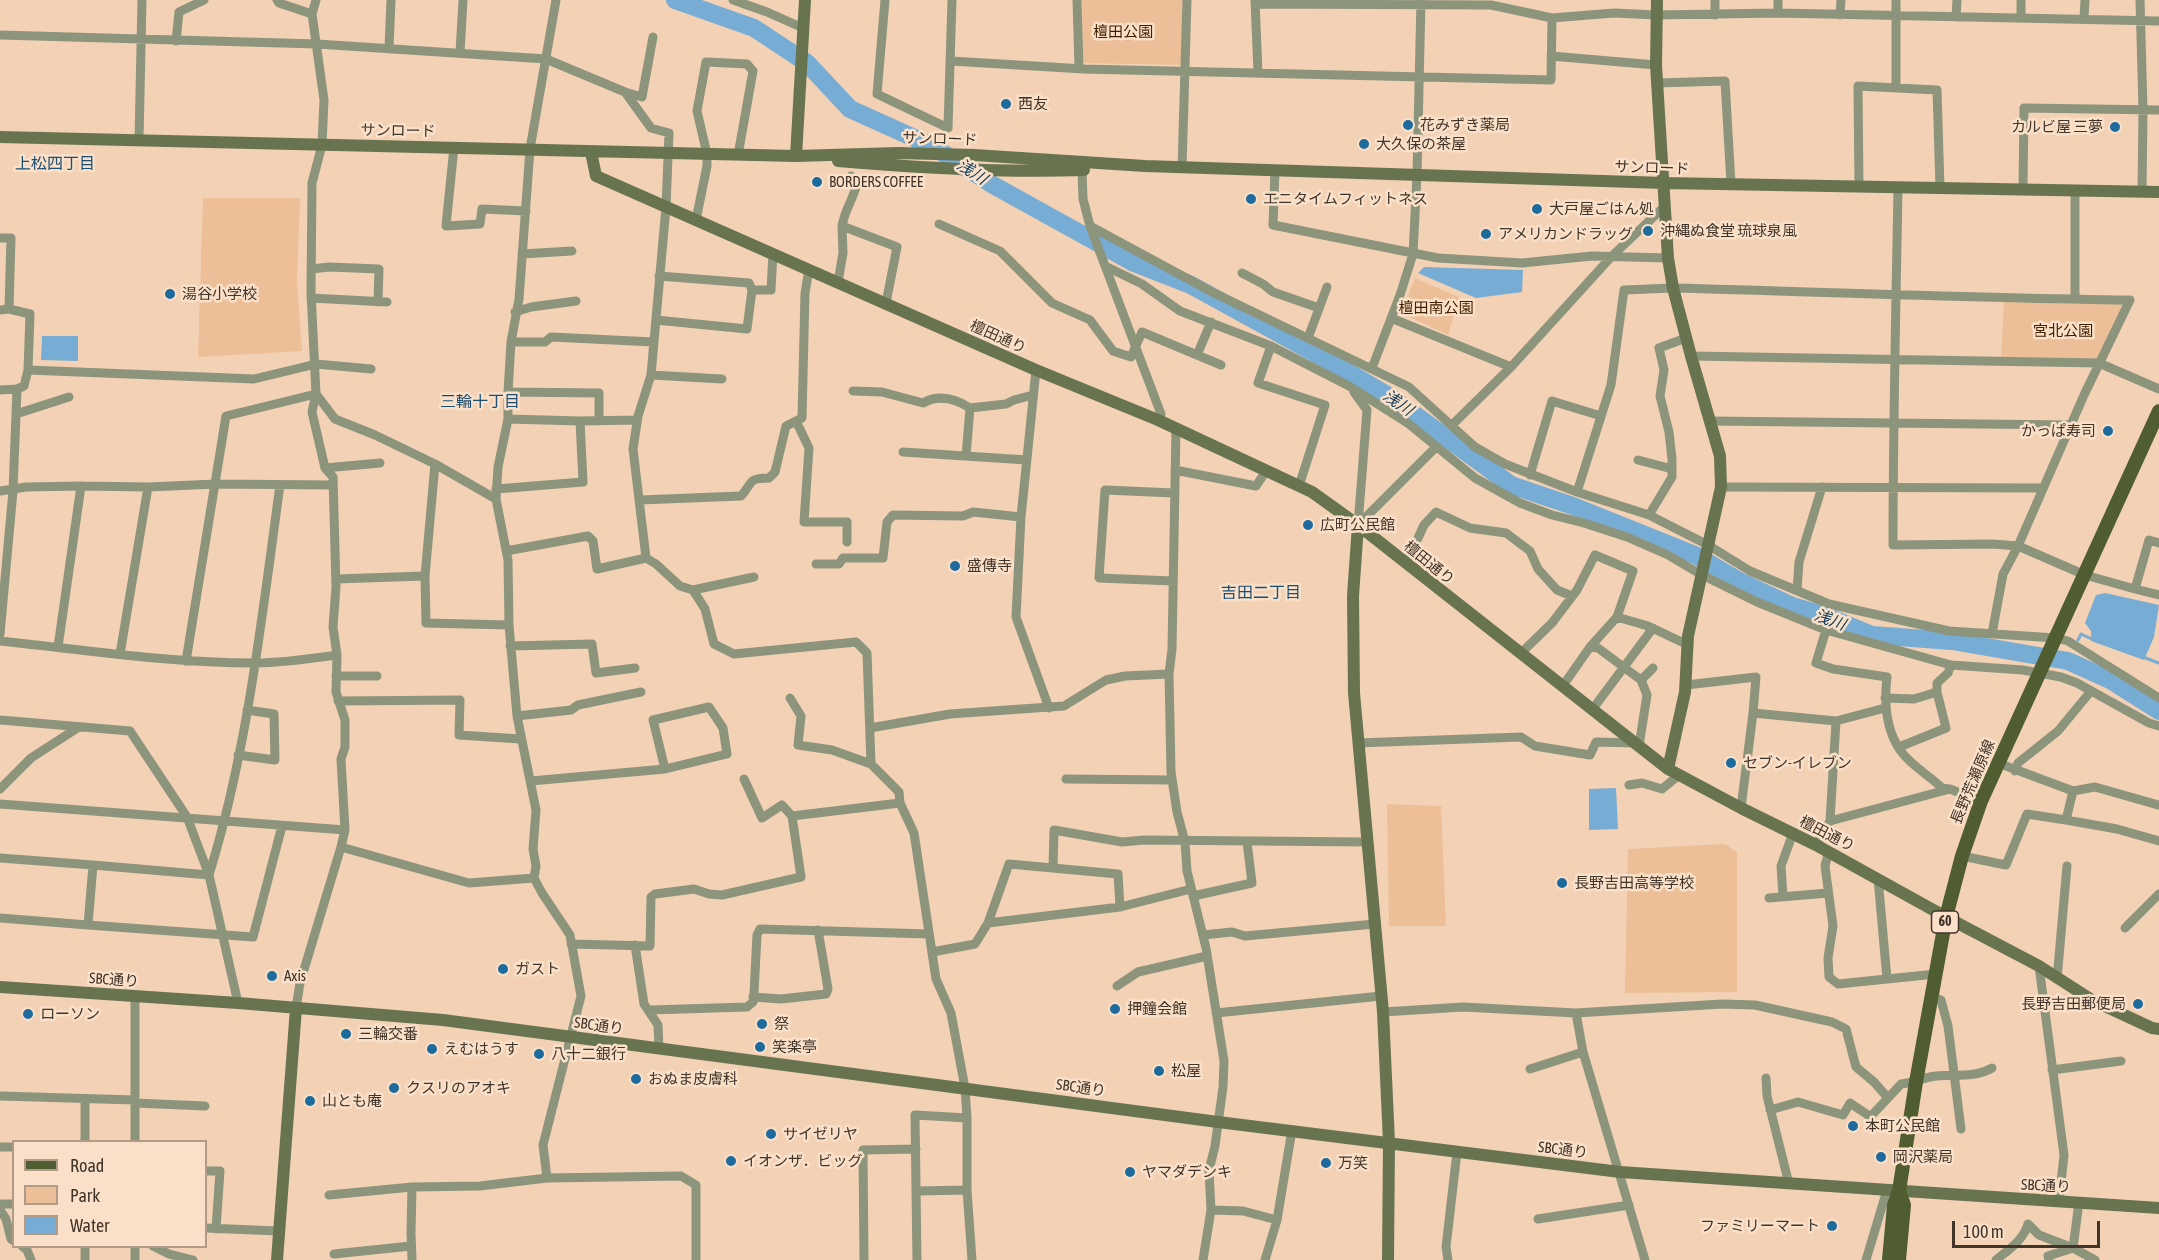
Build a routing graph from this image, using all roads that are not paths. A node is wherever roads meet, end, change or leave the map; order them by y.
1 (142, 0) edge
2 (204, 0) edge
3 (277, 0) edge
4 (316, 0) edge
5 (391, 0) edge
6 (464, 0) edge
7 (556, 0) edge
8 (733, 0) edge
9 (805, 0) edge
10 (885, 0) edge
11 (952, 0) edge
12 (1077, 0) edge
13 (1188, 0) edge
14 (1657, 0) edge
15 (1715, 0) edge
16 (1778, 0) edge
17 (1840, 0) edge
18 (1896, 0) edge
19 (1957, 0) edge
20 (2021, 0) edge
21 (2085, 0) edge
22 (2140, 0) edge
23 (1255, 2) edge
24 (1421, 2) edge
25 (1491, 3) edge
26 (1778, 13) junction
27 (312, 14) junction
28 (1656, 15) junction
29 (1715, 15) junction
30 (1840, 15) junction
31 (1897, 17) junction
32 (1956, 17) junction
33 (1552, 18) junction
34 (2021, 18) junction
35 (2084, 18) junction
36 (2159, 21) edge
37 (2140, 22) junction
38 (803, 31) junction
39 (0, 35) edge
40 (654, 37) dead end
41 (141, 40) junction
42 (176, 41) junction
43 (317, 44) junction
44 (389, 49) junction
45 (460, 53) junction
46 (1551, 56) junction
47 (546, 59) junction
48 (951, 61) junction
49 (1656, 65) junction
50 (1079, 68) junction
51 (1185, 70) junction
52 (1258, 73) junction
53 (1420, 76) junction
54 (1658, 83) junction
55 (1896, 86) junction
56 (625, 92) junction
57 (2143, 110) junction
58 (2159, 110) edge
59 (0, 137) edge
60 (139, 140) junction
61 (322, 145) junction
62 (454, 147) junction
63 (530, 149) junction
64 (591, 152) junction
65 (669, 153) junction
66 (706, 154) junction
67 (738, 155) junction
68 (796, 156) junction
69 (1082, 166) junction
70 (1182, 168) junction
71 (1275, 170) junction
72 (1417, 175) junction
73 (851, 176) dead end
74 (1664, 183) junction
75 (1731, 184) junction
76 (1859, 187) junction
77 (1898, 187) junction
78 (1940, 188) junction
79 (2023, 189) junction
80 (2075, 190) junction
81 (2142, 192) junction
82 (2159, 192) edge
83 (1665, 206) junction
84 (666, 207) junction
85 (526, 211) junction
86 (696, 220) junction
87 (939, 224) dead end
88 (842, 226) junction
89 (1091, 228) junction
90 (0, 238) edge
91 (572, 251) dead end
92 (773, 253) junction
93 (522, 254) junction
94 (1413, 254) junction
95 (1612, 256) junction
96 (1668, 258) junction
97 (1103, 263) junction
98 (311, 269) junction
99 (808, 270) junction
100 (1242, 273) dead end
101 (660, 276) junction
102 (838, 282) junction
103 (1327, 288) dead end
104 (1673, 288) junction
105 (752, 290) junction
106 (1896, 294) junction
107 (311, 298) junction
108 (2075, 299) junction
109 (576, 300) dead end
110 (886, 303) junction
111 (1319, 308) junction
112 (4, 310) edge
113 (515, 312) junction
114 (1391, 318) junction
115 (656, 320) junction
116 (1210, 322) junction
117 (1308, 338) junction
118 (1686, 338) junction
119 (512, 342) junction
120 (654, 342) junction
121 (1271, 346) junction
122 (1135, 349) junction
123 (1197, 356) junction
124 (1691, 356) junction
125 (1895, 359) junction
126 (2099, 363) junction
127 (316, 364) junction
128 (1221, 365) dead end
129 (1511, 367) junction
130 (1372, 368) junction
131 (28, 369) junction
132 (371, 369) dead end
133 (1036, 370) junction
134 (651, 375) junction
135 (722, 379) dead end
136 (1349, 386) junction
137 (17, 389) junction
138 (2159, 389) edge
139 (0, 390) edge
140 (853, 391) dead end
141 (508, 392) junction
142 (316, 394) junction
143 (1033, 395) junction
144 (69, 397) dead end
145 (970, 408) junction
146 (2159, 411) edge
147 (16, 414) junction
148 (1601, 416) junction
149 (508, 419) junction
150 (637, 420) junction
151 (1158, 420) junction
152 (580, 421) junction
153 (599, 421) junction
154 (1710, 421) junction
155 (796, 422) junction
156 (1894, 423) junction
157 (1452, 425) junction
158 (2071, 425) junction
159 (1176, 428) junction
160 (1436, 447) junction
161 (903, 452) dead end
162 (966, 456) junction
163 (1027, 460) junction
164 (1638, 460) dead end
165 (380, 463) dead end
166 (435, 464) junction
167 (325, 468) junction
168 (1672, 469) junction
169 (1175, 470) junction
170 (1266, 471) junction
171 (1530, 475) junction
172 (216, 484) junction
173 (280, 485) junction
174 (333, 485) junction
175 (81, 486) junction
176 (1299, 486) junction
177 (148, 487) junction
178 (1721, 487) junction
179 (1822, 487) junction
180 (1893, 487) junction
181 (2043, 488) junction
182 (0, 491) edge
183 (14, 491) junction
184 (1577, 492) junction
185 (1174, 493) junction
186 (496, 494) junction
187 (640, 500) junction
188 (1649, 515) junction
189 (1021, 517) junction
190 (5, 524) edge
191 (1358, 525) junction
192 (848, 542) dead end
193 (2159, 543) edge
194 (2018, 546) junction
195 (1707, 547) junction
196 (506, 550) junction
197 (646, 558) junction
198 (816, 564) dead end
199 (1406, 564) junction
200 (1701, 572) junction
201 (2085, 575) junction
202 (425, 576) junction
203 (754, 577) dead end
204 (336, 579) junction
205 (1173, 581) junction
206 (2135, 589) junction
207 (693, 590) junction
208 (1797, 590) junction
209 (2159, 594) edge
210 (1572, 596) junction
211 (1617, 617) junction
212 (509, 625) junction
213 (1653, 628) junction
214 (1826, 630) junction
215 (0, 634) edge
216 (1992, 634) junction
217 (0, 641) edge
218 (2054, 641) junction
219 (1688, 645) junction
220 (510, 646) junction
221 (58, 647) junction
222 (1590, 647) junction
223 (120, 654) junction
224 (1520, 654) junction
225 (337, 655) junction
226 (186, 661) junction
227 (255, 663) junction
228 (1951, 665) junction
229 (635, 668) dead end
230 (1624, 668) junction
231 (1653, 668) dead end
232 (2041, 671) junction
233 (1169, 674) junction
234 (336, 676) junction
235 (377, 676) dead end
236 (1641, 680) junction
237 (1686, 685) junction
238 (1562, 687) junction
239 (2091, 691) junction
240 (641, 692) dead end
241 (1937, 692) junction
242 (789, 698) dead end
243 (1885, 698) junction
244 (2159, 698) edge
245 (338, 701) junction
246 (1049, 708) junction
247 (1886, 708) junction
248 (246, 710) junction
249 (1592, 710) junction
250 (1753, 713) junction
251 (517, 716) junction
252 (0, 720) edge
253 (1836, 721) junction
254 (2159, 726) edge
255 (79, 727) junction
256 (870, 728) junction
257 (520, 739) junction
258 (1358, 743) junction
259 (1637, 745) junction
260 (1899, 747) junction
261 (238, 755) junction
262 (871, 764) junction
263 (1998, 764) junction
264 (665, 769) junction
265 (2015, 771) junction
266 (1674, 772) junction
267 (1066, 778) dead end
268 (744, 780) dead end
269 (1172, 780) junction
270 (531, 781) junction
271 (1629, 785) dead end
272 (0, 789) edge
273 (1950, 789) junction
274 (2073, 791) junction
275 (1981, 801) junction
276 (900, 803) junction
277 (0, 804) edge
278 (2158, 805) edge
279 (1741, 808) junction
280 (792, 816) junction
281 (187, 818) junction
282 (225, 820) junction
283 (2066, 820) junction
284 (1830, 821) junction
285 (282, 826) junction
286 (345, 830) junction
287 (1793, 833) junction
288 (2159, 841) edge
289 (1185, 842) junction
290 (1247, 842) junction
291 (1367, 842) junction
292 (1816, 845) junction
293 (341, 848) junction
294 (1829, 851) junction
295 (1962, 856) junction
296 (0, 858) edge
297 (93, 865) junction
298 (2067, 866) dead end
299 (1053, 868) junction
300 (209, 875) junction
301 (534, 878) junction
302 (1878, 878) junction
303 (1192, 892) junction
304 (1828, 892) junction
305 (1784, 896) junction
306 (2158, 896) edge
307 (1769, 898) dead end
308 (1120, 907) junction
309 (1946, 917) junction
310 (0, 918) edge
311 (988, 923) junction
312 (1375, 924) junction
313 (87, 925) junction
314 (2125, 928) dead end
315 (818, 930) junction
316 (929, 934) junction
317 (223, 935) junction
318 (1203, 935) junction
319 (571, 944) junction
320 (635, 945) junction
321 (932, 952) junction
322 (1207, 956) junction
323 (2039, 966) junction
324 (1936, 974) junction
325 (1887, 979) junction
326 (2057, 979) junction
327 (1117, 986) dead end
328 (0, 987) edge
329 (1381, 996) junction
330 (135, 997) junction
331 (753, 997) junction
332 (1932, 997) junction
333 (238, 1003) junction
334 (296, 1008) junction
335 (650, 1010) junction
336 (1216, 1012) junction
337 (1383, 1012) junction
338 (1576, 1013) junction
339 (2159, 1029) edge
340 (571, 1037) junction
341 (659, 1049) junction
342 (1583, 1052) junction
343 (2121, 1061) dead end
344 (1992, 1068) dead end
345 (1530, 1069) dead end
346 (2052, 1070) junction
347 (1954, 1076) junction
348 (1766, 1078) dead end
349 (1916, 1082) junction
350 (965, 1088) junction
351 (0, 1096) edge
352 (1888, 1098) junction
353 (85, 1099) junction
354 (135, 1102) junction
355 (205, 1106) dead end
356 (1770, 1110) junction
357 (967, 1118) junction
358 (1218, 1122) junction
359 (1961, 1129) dead end
360 (1292, 1130) junction
361 (85, 1140) edge
362 (135, 1140) edge
363 (1389, 1142) junction
364 (916, 1149) junction
365 (1457, 1152) junction
366 (207, 1170) edge
367 (1620, 1172) junction
368 (547, 1178) junction
369 (1789, 1184) junction
370 (412, 1187) junction
371 (967, 1190) junction
372 (916, 1191) junction
373 (1893, 1191) junction
374 (330, 1195) dead end
375 (2059, 1202) junction
376 (2079, 1202) junction
377 (1629, 1205) junction
378 (2159, 1208) edge
379 (0, 1210) edge
380 (1211, 1210) junction
381 (1538, 1219) dead end
382 (1277, 1220) junction
383 (211, 1228) edge
384 (278, 1231) junction
385 (12, 1240) edge
386 (411, 1246) junction
387 (157, 1248) edge
388 (2073, 1248) junction
389 (334, 1254) dead end
390 (194, 1260) edge
391 (277, 1260) edge
392 (412, 1260) edge
393 (696, 1260) edge
394 (864, 1260) edge
395 (917, 1260) edge
396 (972, 1260) edge
397 (1203, 1260) edge
398 (1265, 1260) edge
399 (1388, 1260) edge
400 (1448, 1260) edge
401 (1645, 1260) edge
402 (1866, 1260) edge
403 (1889, 1260) edge
404 (1899, 1260) edge
405 (1996, 1260) edge
406 (2049, 1260) edge
407 (2095, 1260) edge

1 - 41 street
2 - 42 street
3 - 27 street
4 - 27 street
5 - 44 street
6 - 45 street
7 - 47 street
8 - 38 street
9 - 38 street
10 - 48 street
11 - 48 street
12 - 50 street
13 - 51 street
14 - 28 street
15 - 29 street
16 - 26 street
17 - 30 street
18 - 31 street
19 - 32 street
20 - 34 street
21 - 35 street
22 - 37 street
23 - 24 street
23 - 52 street
24 - 25 street
24 - 53 street
25 - 33 street
26 - 29 street
26 - 30 street
27 - 43 street
28 - 29 street
28 - 33 street
28 - 49 street
30 - 31 street
31 - 32 street
31 - 55 street
32 - 34 street
33 - 46 street
34 - 35 street
35 - 37 street
36 - 37 street
37 - 57 street
38 - 68 street
39 - 41 street
40 - 56 street
41 - 42 street
41 - 60 street
42 - 43 street
43 - 44 street
43 - 61 street
44 - 45 street
45 - 47 street
46 - 49 street
46 - 53 street
47 - 56 street
47 - 63 street
48 - 50 street
49 - 54 street
50 - 51 street
51 - 52 street
51 - 70 street
52 - 53 street
53 - 72 street
54 - 74 street
54 - 75 street
55 - 76 street
55 - 78 street
56 - 65 street
57 - 58 street
57 - 79 street
57 - 81 street
59 - 60 street, サンロード
60 - 61 street, サンロード
61 - 62 street, サンロード
61 - 98 street
62 - 63 street, サンロード
62 - 85 street
63 - 64 street, サンロード
63 - 85 street
64 - 65 street, サンロード
64 - 84 street, 檀田通り
65 - 66 street, サンロード
65 - 84 street
66 - 67 street, サンロード
66 - 67 street
66 - 86 street
67 - 68 street, サンロード
68 - 69 street, サンロード
68 - 69 street, サンロード
69 - 70 street, サンロード
69 - 89 street
70 - 71 street, サンロード
71 - 72 street, サンロード
71 - 94 street
72 - 74 street, サンロード
72 - 94 street
73 - 88 street
74 - 75 street, サンロード
74 - 83 street
75 - 76 street, サンロード
76 - 77 street, サンロード
77 - 78 street, サンロード
77 - 106 street
78 - 79 street, サンロード
79 - 80 street, サンロード
80 - 81 street, サンロード
80 - 108 street
81 - 82 street, サンロード
83 - 95 street
83 - 96 street
84 - 86 street, 檀田通り
84 - 101 street
85 - 93 street
86 - 92 street, 檀田通り
87 - 122 street
88 - 102 street
88 - 110 street
89 - 97 street
89 - 117 street
90 - 112 street
91 - 93 street
92 - 99 street, 檀田通り
92 - 105 street
93 - 113 street
94 - 95 street
94 - 114 street
95 - 96 street
95 - 129 street
96 - 104 street
97 - 116 street
97 - 122 street
98 - 107 street
98 - 107 street
99 - 102 street, 檀田通り
99 - 155 street
100 - 111 street
101 - 105 street
101 - 115 street
102 - 110 street, 檀田通り
103 - 111 street
104 - 106 street
104 - 118 street
104 - 148 street
105 - 115 street
106 - 108 street
106 - 125 street
107 - 127 street
108 - 126 street
109 - 113 street
110 - 133 street, 檀田通り
111 - 117 street
112 - 131 street
113 - 119 street
114 - 129 street
114 - 130 street
115 - 120 street
116 - 121 street
116 - 123 street
117 - 130 street
118 - 124 street
118 - 168 street
119 - 120 street
119 - 141 street
120 - 134 street
121 - 136 street
121 - 176 street
122 - 123 street
122 - 151 street
123 - 128 street
124 - 125 street
124 - 154 street
125 - 126 street
125 - 156 street
126 - 138 street
126 - 158 street
127 - 131 street
127 - 132 street
127 - 142 street
129 - 157 street
130 - 157 street
131 - 137 street
133 - 143 street
133 - 151 street, 檀田通り
134 - 135 street
134 - 150 street
136 - 160 street
136 - 191 street
137 - 139 street
137 - 147 street
140 - 145 street
141 - 149 street
141 - 153 street
142 - 166 street
142 - 167 street
142 - 172 street
143 - 145 street
143 - 163 street
144 - 147 street
145 - 162 street
146 - 201 main road, 長野荒瀬原線 / 60
147 - 183 street
148 - 171 street
148 - 184 street
149 - 152 street
149 - 186 street
150 - 153 street
150 - 187 street
151 - 159 street, 檀田通り
152 - 153 street
152 - 186 street
154 - 156 street
154 - 178 street
155 - 187 street
155 - 192 street
156 - 158 street
156 - 180 street
157 - 171 street
158 - 181 street
159 - 169 street
159 - 170 street, 檀田通り
160 - 191 street
160 - 200 street
161 - 162 street
162 - 163 street
163 - 189 street
164 - 168 street
165 - 167 street
166 - 186 street
166 - 202 street
167 - 174 street
168 - 188 street
169 - 170 street
169 - 185 street
170 - 176 street, 檀田通り
171 - 184 street
172 - 173 street
172 - 177 street
172 - 226 street
173 - 174 street
173 - 227 street
174 - 204 street
175 - 177 street
175 - 183 street
175 - 221 street
176 - 191 street, 檀田通り
177 - 223 street
178 - 179 street
178 - 195 street
179 - 180 street
179 - 208 street
180 - 181 street
180 - 194 street
181 - 194 street
182 - 183 street
183 - 190 street
184 - 188 street
185 - 205 street
185 - 205 street
186 - 196 street
187 - 197 street
188 - 195 street
189 - 198 street
189 - 246 street
190 - 215 street
191 - 199 street, 檀田通り
191 - 258 street
193 - 206 street
194 - 201 street
194 - 216 street
195 - 200 street
195 - 208 street
196 - 197 street
196 - 212 street
197 - 207 street
199 - 210 street
199 - 224 street, 檀田通り
200 - 214 street
200 - 219 street
201 - 206 street
201 - 218 main road, 長野荒瀬原線 / 60
202 - 204 street
202 - 212 street
203 - 207 street
204 - 225 street
205 - 233 street
206 - 209 street
207 - 256 street
208 - 216 street
210 - 211 street
210 - 224 street
211 - 213 street
211 - 222 street
212 - 220 street
213 - 219 street
213 - 230 street
214 - 228 street
214 - 243 street
216 - 218 street
217 - 221 street
218 - 232 main road, 長野荒瀬原線 / 60
218 - 244 street
219 - 237 street
220 - 229 street
220 - 251 street
221 - 223 street
222 - 230 street
222 - 238 street
223 - 226 street
224 - 238 street, 檀田通り
225 - 227 street
225 - 234 street
226 - 227 street
227 - 248 street
228 - 232 street
228 - 241 street
230 - 236 street
230 - 249 street
231 - 236 street
232 - 239 street
232 - 263 main road, 長野荒瀬原線 / 60
233 - 246 street
233 - 269 street
234 - 235 street
234 - 245 street
236 - 259 street
237 - 250 street
237 - 266 street
238 - 249 street, 檀田通り
239 - 254 street
239 - 265 street
240 - 251 street
241 - 243 street
241 - 260 street
242 - 262 street
243 - 247 street
245 - 257 street
245 - 286 street
246 - 256 street
247 - 253 street
247 - 260 street
248 - 261 street
248 - 261 street
249 - 259 street, 檀田通り
250 - 253 street
250 - 279 street
251 - 257 street
252 - 255 street
253 - 284 street
255 - 272 street
255 - 281 street
256 - 262 street
257 - 270 street
258 - 259 street
258 - 291 street
259 - 266 street, 檀田通り
260 - 273 street
261 - 282 street
262 - 276 street
263 - 265 street
263 - 275 main road, 長野荒瀬原線 / 60
264 - 264 street
264 - 270 street
265 - 274 street
266 - 271 street
266 - 279 street, 檀田通り
267 - 269 street
268 - 280 street
269 - 289 street
270 - 301 street
273 - 275 street
273 - 284 street
274 - 278 street
274 - 283 street
275 - 295 main road, 長野荒瀬原線 / 60
276 - 280 street
276 - 316 street
277 - 281 street
279 - 287 street, 檀田通り
280 - 320 street
281 - 282 street
281 - 300 street
282 - 285 street
282 - 300 street
283 - 288 street
283 - 295 street
284 - 292 street
285 - 286 street
285 - 317 street
286 - 293 street
287 - 292 street, 檀田通り
287 - 305 street
289 - 290 street
289 - 299 street
289 - 303 street
290 - 291 street
290 - 303 street
291 - 312 street
292 - 294 street, 檀田通り
293 - 301 street
293 - 334 street
294 - 302 street, 檀田通り
294 - 304 street
295 - 309 main road, 長野荒瀬原線 / 60
296 - 297 street
297 - 300 street
297 - 313 street
298 - 326 street
299 - 308 street
299 - 311 street
300 - 317 street
301 - 319 street
302 - 309 street, 檀田通り
302 - 325 street
303 - 308 street
303 - 318 street
304 - 305 street
304 - 325 street
305 - 307 street
306 - 314 street
308 - 311 street
309 - 323 street, 檀田通り
309 - 324 main road, 長野荒瀬原線 / 60
310 - 313 street
311 - 321 street
312 - 318 street
312 - 329 street
313 - 317 street
315 - 316 street
315 - 331 street
315 - 331 street
316 - 321 street
317 - 333 street
318 - 322 street
319 - 320 street
319 - 340 street
320 - 335 street
321 - 350 street
322 - 327 street
322 - 336 street
323 - 326 street, 檀田通り
323 - 346 street
324 - 325 street
324 - 332 main road, 長野荒瀬原線 / 60
326 - 339 street, 檀田通り
328 - 330 street, SBC通り
329 - 336 street
329 - 337 street
330 - 333 street, SBC通り
330 - 354 street
331 - 335 street
332 - 347 street
332 - 349 main road, 長野荒瀬原線 / 60
333 - 334 street, SBC通り
334 - 340 street, SBC通り
334 - 384 street
335 - 341 street
336 - 358 street
337 - 338 street
337 - 363 street
338 - 342 street
338 - 352 street
340 - 341 street, SBC通り
340 - 368 street
341 - 350 street, SBC通り
342 - 345 street
342 - 367 street
343 - 346 street
344 - 347 street
346 - 375 street
347 - 349 street
347 - 359 street
348 - 356 street
349 - 352 street
349 - 373 main road, 長野荒瀬原線 / 60
350 - 357 street
350 - 358 street, SBC通り
351 - 353 street
352 - 356 street
353 - 354 street
353 - 361 street
354 - 355 street
354 - 362 street
356 - 369 street
357 - 364 street
357 - 371 street
358 - 360 street, SBC通り
358 - 380 street
360 - 363 street, SBC通り
360 - 382 street
363 - 365 street, SBC通り
363 - 399 street
364 - 372 street
364 - 394 street
365 - 367 street, SBC通り
365 - 400 street
366 - 383 street
367 - 369 street, SBC通り
367 - 377 street
368 - 370 street
368 - 393 street
369 - 373 street, SBC通り
370 - 374 street
370 - 386 street
371 - 372 street
371 - 396 street
372 - 395 street
373 - 375 street, SBC通り
373 - 402 street
373 - 403 main road, 長野荒瀬原線 / 60
373 - 404 main road, 長野荒瀬原線 / 60
375 - 376 street, SBC通り
376 - 378 street, SBC通り
376 - 388 street
377 - 381 street
377 - 401 street
379 - 385 street
380 - 382 street
380 - 397 street
382 - 398 street
383 - 384 street
384 - 391 street
386 - 389 street
386 - 392 street
387 - 390 street
388 - 405 street
388 - 406 street
388 - 407 street

